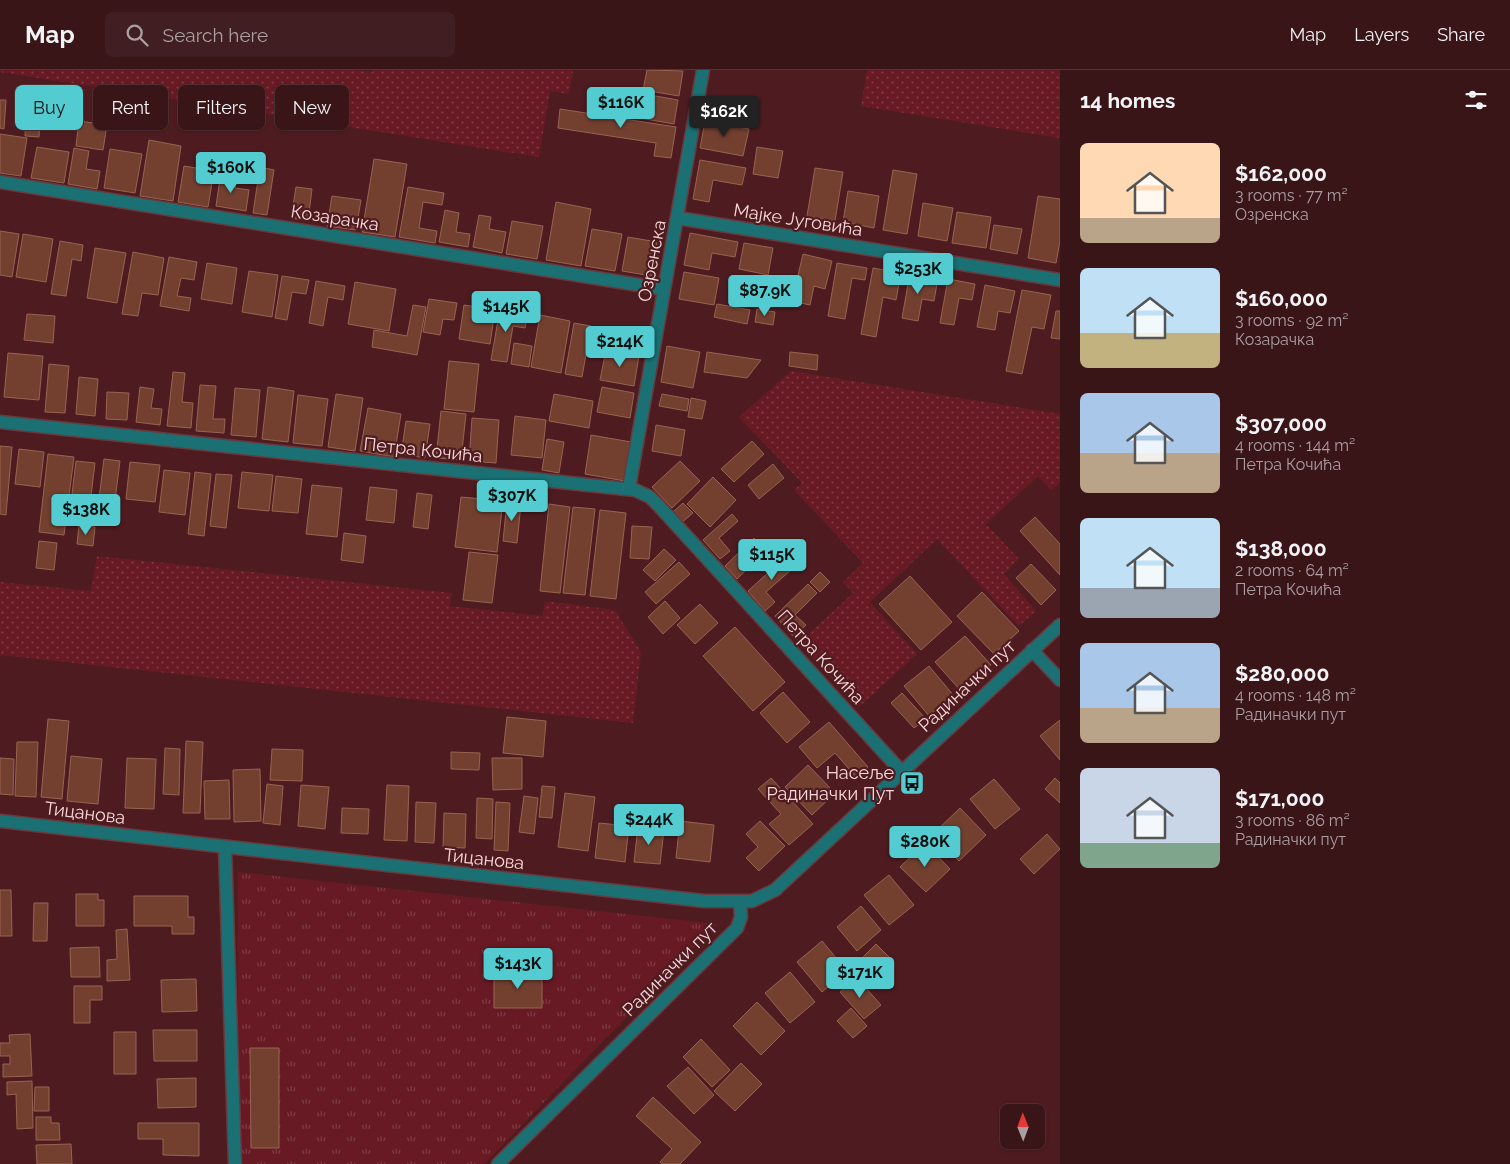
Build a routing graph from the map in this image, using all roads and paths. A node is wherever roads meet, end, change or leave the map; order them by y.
1 (703, 70) edge
2 (0, 182) edge
3 (678, 218) junction
4 (1060, 280) edge
5 (664, 290) junction
6 (0, 422) edge
7 (629, 488) junction
8 (1060, 624) edge
9 (1032, 650) junction
10 (1060, 680) edge
11 (901, 772) junction
12 (0, 821) edge
13 (225, 847) junction
14 (740, 902) junction
15 (235, 1164) edge
16 (498, 1164) edge

1 - 3 street, Озренска
2 - 5 street, Козарачка
3 - 4 street, Мајке Југовића
3 - 5 street, Озренска
5 - 7 street, Озренска
6 - 7 street, Петра Кочића
7 - 11 street, Петра Кочића
8 - 9 street, Радиначки пут
9 - 10 street
9 - 11 street, Радиначки пут
11 - 14 street, Радиначки пут
12 - 13 street, Тицанова
13 - 14 street, Тицанова
13 - 15 street
14 - 16 street, Радиначки пут

